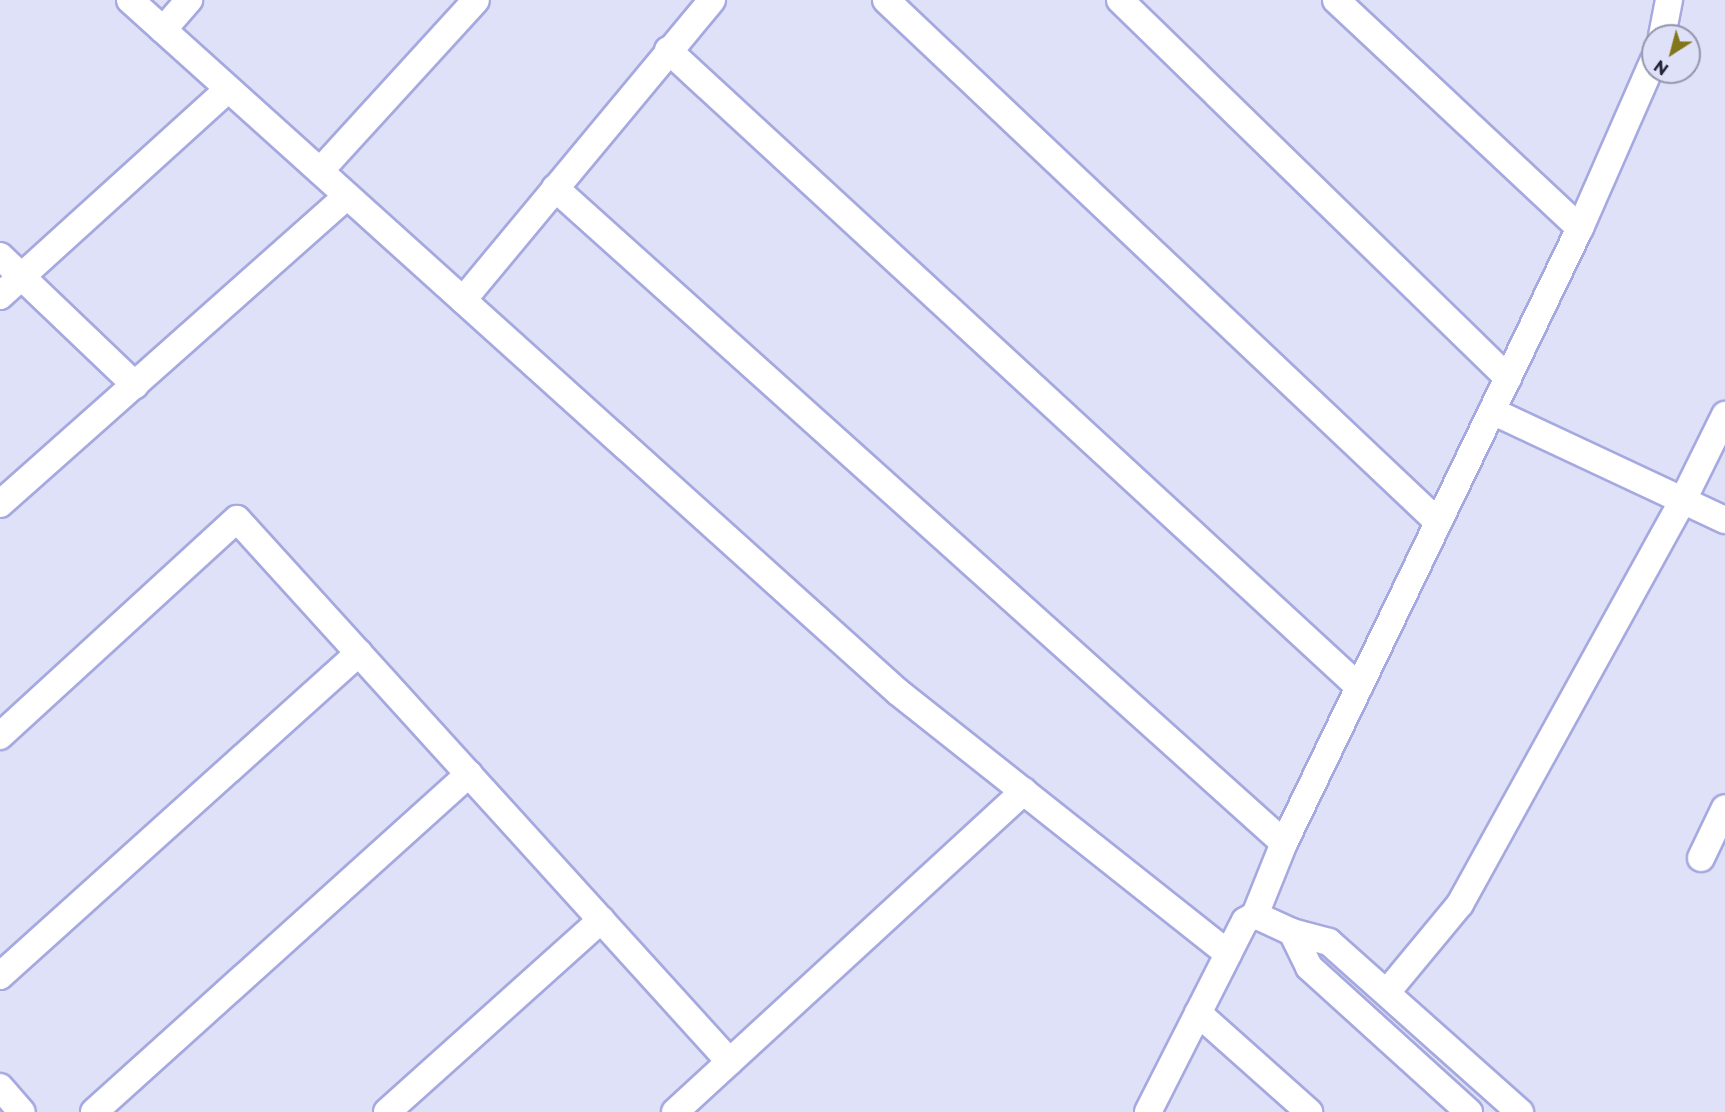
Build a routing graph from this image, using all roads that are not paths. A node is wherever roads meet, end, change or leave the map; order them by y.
1 (130, 0) edge
2 (189, 0) edge
3 (476, 0) edge
4 (712, 0) edge
5 (886, 0) edge
6 (1120, 0) edge
7 (1336, 0) edge
8 (1669, 0) edge
9 (1664, 24) edge
10 (163, 30) junction
11 (668, 50) junction
12 (1643, 84) edge
13 (228, 88) junction
14 (320, 171) junction
15 (555, 188) junction
16 (347, 195) junction
17 (1580, 228) junction
18 (0, 256) edge
19 (22, 277) junction
20 (0, 296) edge
21 (463, 300) junction
22 (1508, 378) junction
23 (135, 385) junction
24 (1492, 411) junction
25 (1725, 415) edge
26 (1683, 500) junction
27 (0, 504) edge
28 (1725, 520) edge
29 (1438, 522) junction
30 (359, 653) junction
31 (1359, 687) junction
32 (0, 736) edge
33 (469, 774) junction
34 (1024, 791) junction
35 (1725, 808) edge
36 (1284, 843) junction
37 (1701, 858) dead end
38 (1255, 915) junction
39 (601, 920) junction
40 (1292, 933) junction
41 (1228, 954) junction
42 (0, 976) edge
43 (1388, 991) junction
44 (1198, 1013) junction
45 (730, 1062) junction
46 (0, 1087) edge
47 (690, 1107) edge
48 (22, 1112) edge
49 (94, 1112) edge
50 (387, 1112) edge
51 (1148, 1112) edge
52 (1309, 1112) edge
53 (1469, 1112) edge
54 (1520, 1112) edge

1 - 10 street
2 - 10 street
3 - 14 street
4 - 11 street
5 - 29 street
6 - 22 street
7 - 17 street
8 - 9 street
10 - 13 street
11 - 15 street
11 - 31 street
12 - 17 street
13 - 14 street
13 - 19 street
14 - 16 street
15 - 21 street
15 - 36 street
16 - 21 street
16 - 23 street
17 - 22 street
18 - 19 street
19 - 20 street
19 - 23 street
21 - 34 street
22 - 24 street
23 - 27 street
24 - 26 street
24 - 29 street
25 - 26 street
26 - 28 street
26 - 43 street
29 - 31 street
30 - 32 street
30 - 33 street
30 - 42 street
31 - 36 street
33 - 39 street
33 - 49 street
34 - 41 street
34 - 45 street
35 - 37 street
36 - 38 street
38 - 40 street
38 - 41 street
39 - 45 street
39 - 50 street
40 - 43 street
40 - 53 street
41 - 44 street
43 - 54 street
44 - 51 street
44 - 52 street
45 - 47 street
46 - 48 street

